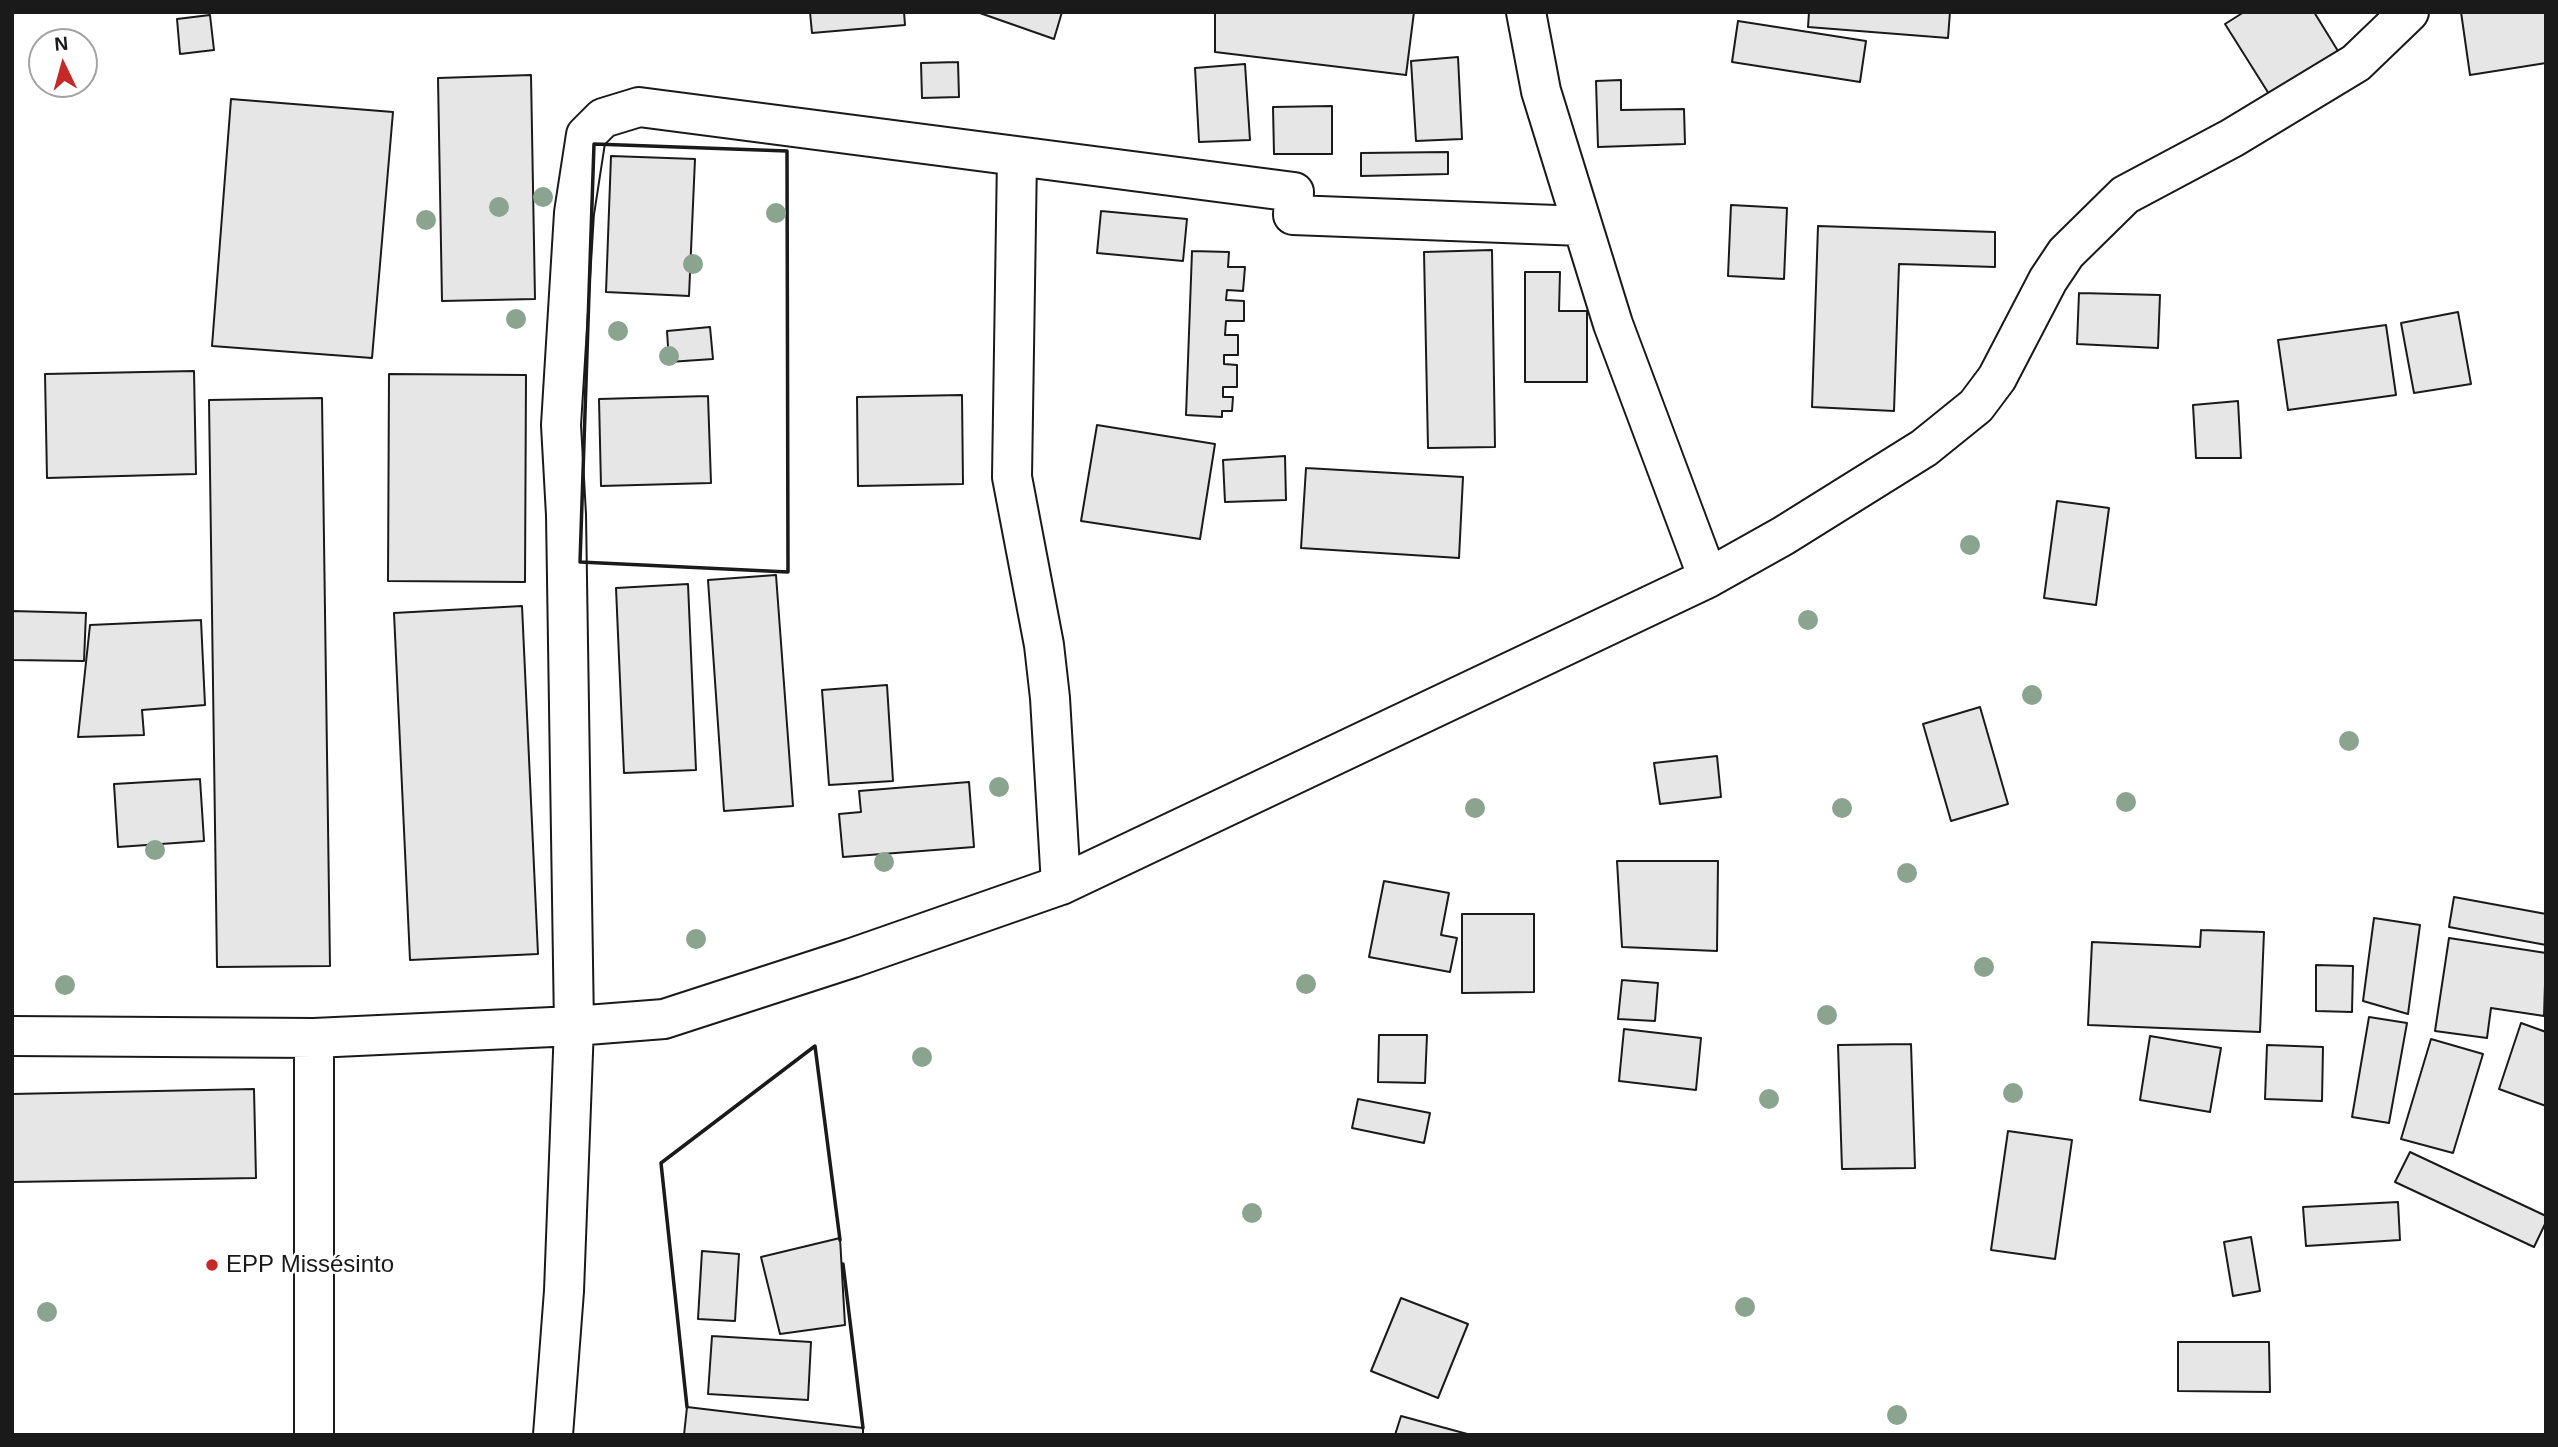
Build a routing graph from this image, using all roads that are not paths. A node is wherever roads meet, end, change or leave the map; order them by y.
1 (1526, 12) edge
2 (2409, 12) edge
3 (1017, 157) junction
4 (1582, 226) junction
5 (1708, 578) junction
6 (1061, 885) junction
7 (574, 1027) junction
8 (12, 1036) edge
9 (314, 1038) junction
10 (314, 1435) edge
11 (553, 1435) edge

1 - 4 street
2 - 5 street
3 - 4 street
3 - 6 street
3 - 7 street
4 - 5 street
5 - 6 street
6 - 7 street
7 - 9 street
7 - 11 street
8 - 9 street
9 - 10 street

